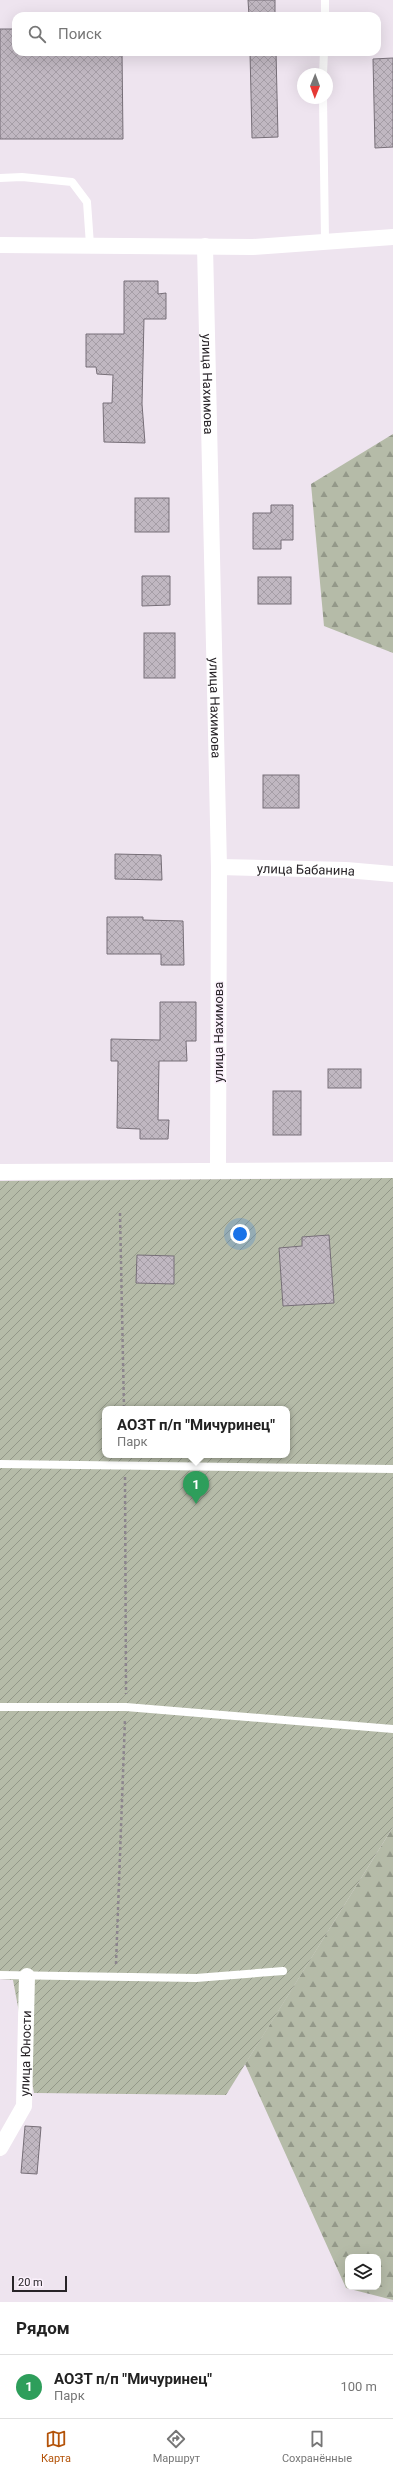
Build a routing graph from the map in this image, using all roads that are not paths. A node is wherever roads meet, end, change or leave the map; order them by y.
1 (325, 0) edge
2 (325, 12) edge
3 (324, 56) edge
4 (323, 68) edge
5 (323, 104) edge
6 (0, 178) edge
7 (393, 237) edge
8 (325, 240) junction
9 (0, 245) edge
10 (90, 245) junction
11 (205, 246) junction
12 (218, 867) junction
13 (393, 874) edge
14 (218, 1170) junction
15 (393, 1170) edge
16 (0, 1172) edge
17 (0, 1464) edge
18 (393, 1469) edge
19 (0, 1707) edge
20 (393, 1729) edge
21 (283, 1971) dead end
22 (0, 1975) edge
23 (27, 1976) junction
24 (0, 2148) edge

1 - 2 lane
3 - 4 lane
5 - 8 lane
6 - 10 lane
7 - 8 street
8 - 11 street
9 - 10 street
10 - 11 street
11 - 12 street, улица Нахимова
12 - 13 street, улица Бабанина
12 - 14 street, улица Нахимова
14 - 15 street
14 - 16 street
17 - 18 lane
19 - 20 lane
21 - 23 lane
22 - 23 lane
23 - 24 street, улица Юности

